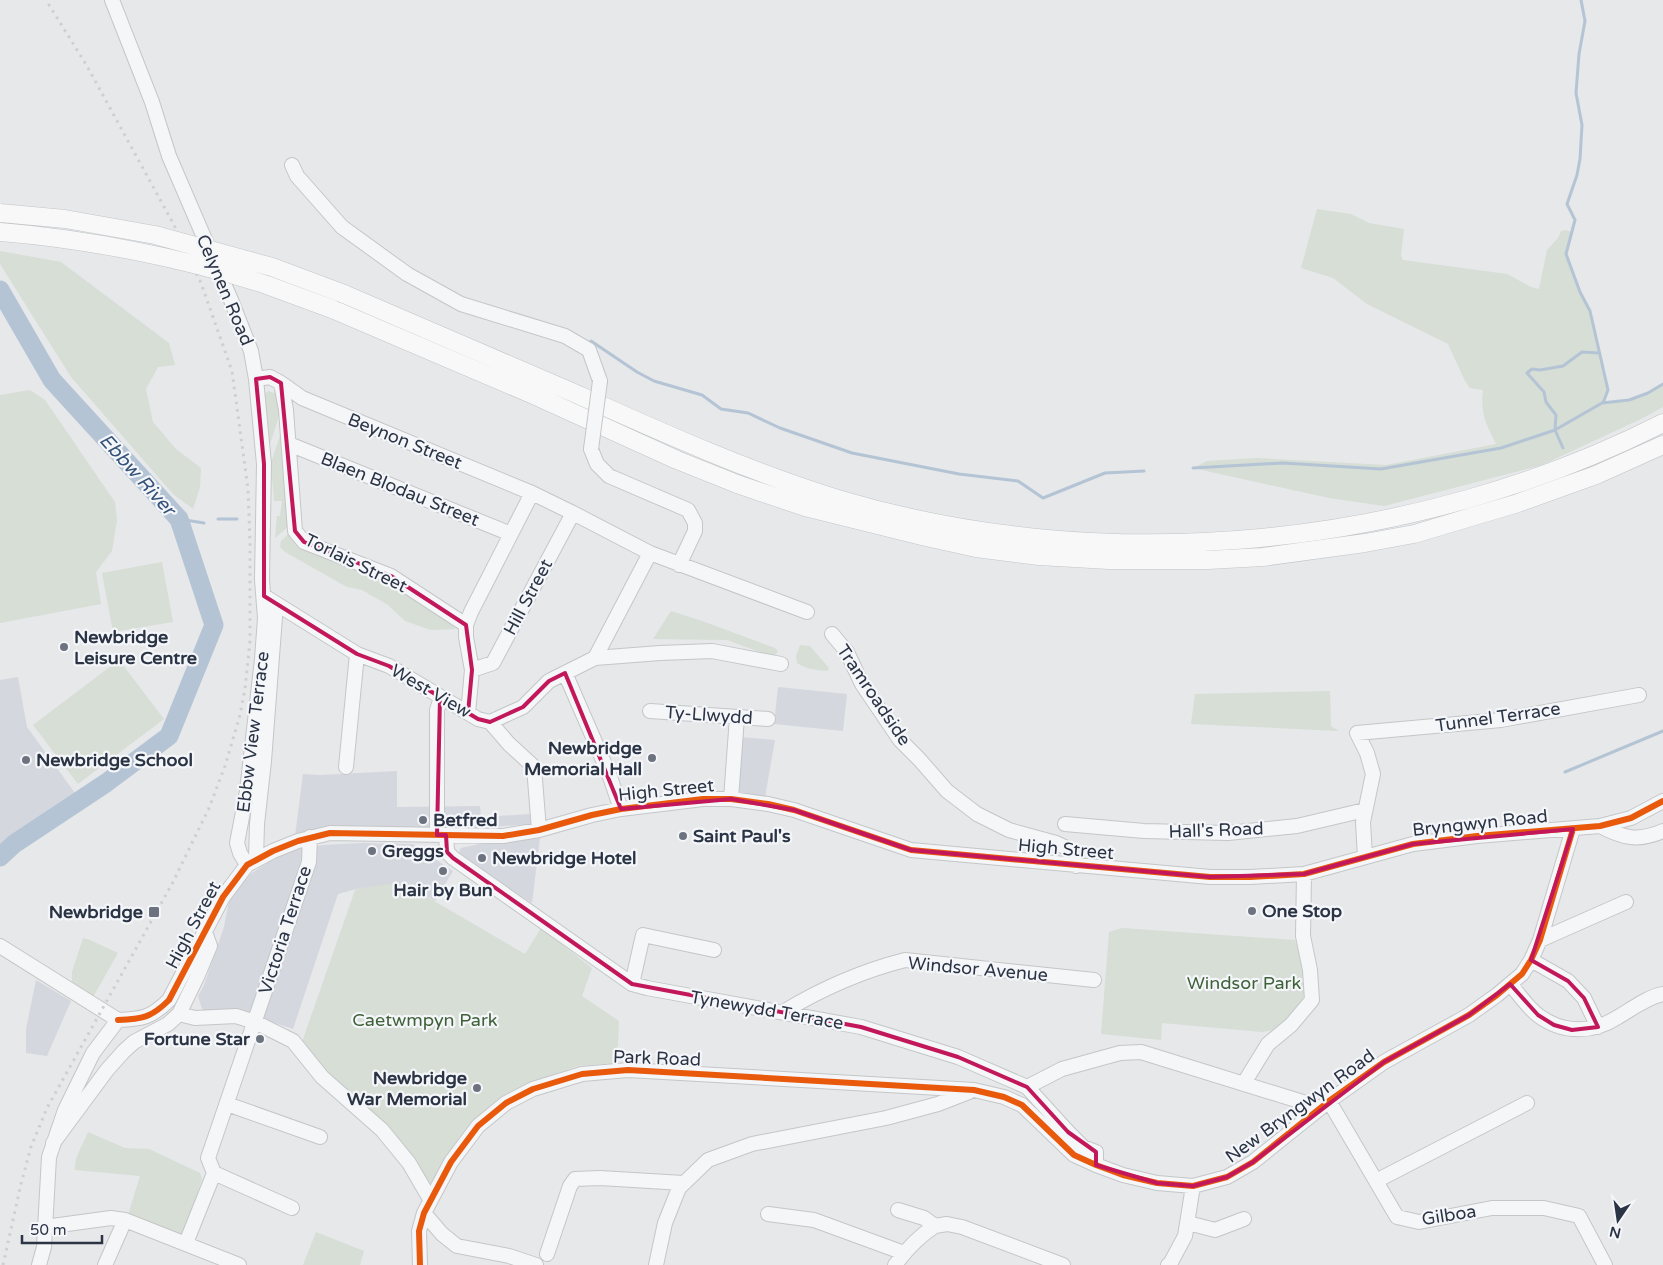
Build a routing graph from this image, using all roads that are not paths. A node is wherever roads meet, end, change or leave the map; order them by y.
1 (112, 0) edge
2 (292, 165) dead end
3 (0, 213) edge
4 (0, 232) edge
5 (256, 379) junction
6 (281, 383) junction
7 (1663, 423) edge
8 (289, 444) junction
9 (1663, 445) edge
10 (532, 493) junction
11 (573, 513) junction
12 (511, 534) junction
13 (650, 553) junction
14 (679, 565) junction
15 (264, 596) junction
16 (276, 604) junction
17 (807, 612) dead end
18 (466, 625) junction
19 (832, 634) dead end
20 (358, 654) junction
21 (595, 658) junction
22 (781, 664) dead end
23 (472, 670) junction
24 (565, 674) junction
25 (1639, 695) dead end
26 (441, 698) junction
27 (650, 710) dead end
28 (468, 713) junction
29 (737, 717) junction
30 (768, 719) dead end
31 (490, 722) junction
32 (346, 768) dead end
33 (731, 799) junction
34 (1663, 802) edge
35 (621, 809) junction
36 (1365, 810) junction
37 (1065, 824) dead end
38 (1600, 826) junction
39 (1573, 829) junction
40 (538, 830) junction
41 (1663, 831) edge
42 (441, 835) junction
43 (310, 837) junction
44 (1365, 857) junction
45 (252, 862) junction
46 (1076, 866) junction
47 (1304, 874) junction
48 (1626, 902) dead end
49 (205, 932) junction
50 (1540, 940) junction
51 (0, 946) edge
52 (714, 950) dead end
53 (1531, 960) junction
54 (1094, 980) dead end
55 (632, 984) junction
56 (1510, 984) junction
57 (1663, 994) edge
58 (783, 1012) junction
59 (179, 1014) junction
60 (118, 1020) junction
61 (255, 1022) junction
62 (1598, 1027) junction
63 (1244, 1083) junction
64 (1027, 1087) junction
65 (974, 1090) junction
66 (1004, 1097) joint
67 (1329, 1101) junction
68 (1527, 1103) dead end
69 (227, 1104) junction
70 (1318, 1110) junction
71 (320, 1136) dead end
72 (53, 1143) junction
73 (1096, 1165) junction
74 (214, 1173) junction
75 (1376, 1181) junction
76 (683, 1183) junction
77 (1193, 1186) junction
78 (430, 1199) junction
79 (292, 1208) dead end
80 (898, 1210) dead end
81 (424, 1212) junction
82 (768, 1214) dead end
83 (1244, 1219) dead end
84 (125, 1220) junction
85 (1188, 1223) junction
86 (935, 1226) junction
87 (45, 1228) junction
88 (186, 1243) junction
89 (547, 1254) dead end
90 (904, 1254) junction
91 (39, 1265) edge
92 (105, 1265) edge
93 (239, 1265) edge
94 (420, 1265) edge
95 (536, 1265) edge
96 (656, 1265) edge
97 (895, 1265) edge
98 (1063, 1265) edge
99 (1169, 1265) edge
100 (1605, 1265) edge

1 - 5 street, Celynen Road
2 - 14 street, bridge
3 - 7 main road, bridge
4 - 9 main road, bridge
5 - 6 street
5 - 15 street, Celynen Road
6 - 8 street, Torlais Street
6 - 10 street, Beynon Street
8 - 12 street, Blaen Blodau Street
8 - 18 street, Torlais Street
10 - 11 street, Beynon Street
10 - 12 street
11 - 13 street, Beynon Street
11 - 23 street, Hill Street
12 - 18 street
13 - 14 street
13 - 21 street
14 - 17 street
15 - 16 street, West View
15 - 45 street, Ebbw View Terrace
16 - 20 street, West View
16 - 45 street
18 - 23 street
19 - 46 street, Tramroadside
20 - 26 street, West View
20 - 32 street
21 - 22 street
21 - 24 street
23 - 28 street
24 - 31 street
24 - 35 street
25 - 36 street, Tunnel Terrace
26 - 28 street, West View
26 - 42 street, Tynewydd Terrace
27 - 29 street, Ty-Llwydd
28 - 31 street, West View
29 - 30 street, Ty-Llwydd
29 - 33 street
31 - 40 street, West View
33 - 35 street, High Street
33 - 46 street, High Street
34 - 38 street, Bryngwyn Road
35 - 40 street, High Street
36 - 37 street, Hall's Road
36 - 44 street
38 - 39 street, Bryngwyn Road
38 - 41 street
39 - 44 street, Bryngwyn Road
39 - 50 street, New Bryngwyn Road
40 - 42 street, High Street
42 - 43 street, High Street
42 - 55 street, Tynewydd Terrace
43 - 45 street, High Street
43 - 61 street, Victoria Terrace
44 - 47 street, Bryngwyn Road
45 - 49 street, High Street
46 - 47 street, High Street
47 - 63 street
48 - 50 street
49 - 59 street
49 - 60 street, High Street
50 - 53 street, New Bryngwyn Road
51 - 60 street
52 - 55 street
53 - 56 street, New Bryngwyn Road
53 - 62 street
54 - 58 street, Windsor Avenue
55 - 58 street, Tynewydd Terrace
56 - 62 street
56 - 67 street, New Bryngwyn Road
57 - 62 street
58 - 64 street, Tynewydd Terrace
59 - 61 street
59 - 72 street
60 - 72 street
61 - 69 street, Victoria Terrace
61 - 78 street
63 - 64 street
63 - 70 street
64 - 73 street, Tynewydd Terrace
65 - 66 street, Park Road
65 - 76 street
65 - 78 street, Park Road
66 - 73 street, New Bryngwyn Road
67 - 70 street, New Bryngwyn Road
67 - 75 street, Gilboa
68 - 75 street
69 - 71 street
69 - 74 street, Victoria Terrace
70 - 77 street, New Bryngwyn Road
72 - 87 street
73 - 77 street, New Bryngwyn Road
74 - 79 street
74 - 88 street
75 - 100 street, Gilboa
76 - 89 street
76 - 96 street
77 - 85 street
78 - 81 street, Park Road
80 - 86 street
81 - 94 street, Park Road
81 - 95 street
82 - 90 street
83 - 85 street
84 - 87 street
84 - 88 street
84 - 92 street
85 - 99 street
86 - 90 street
86 - 98 street
87 - 91 street
88 - 93 street
90 - 97 street

